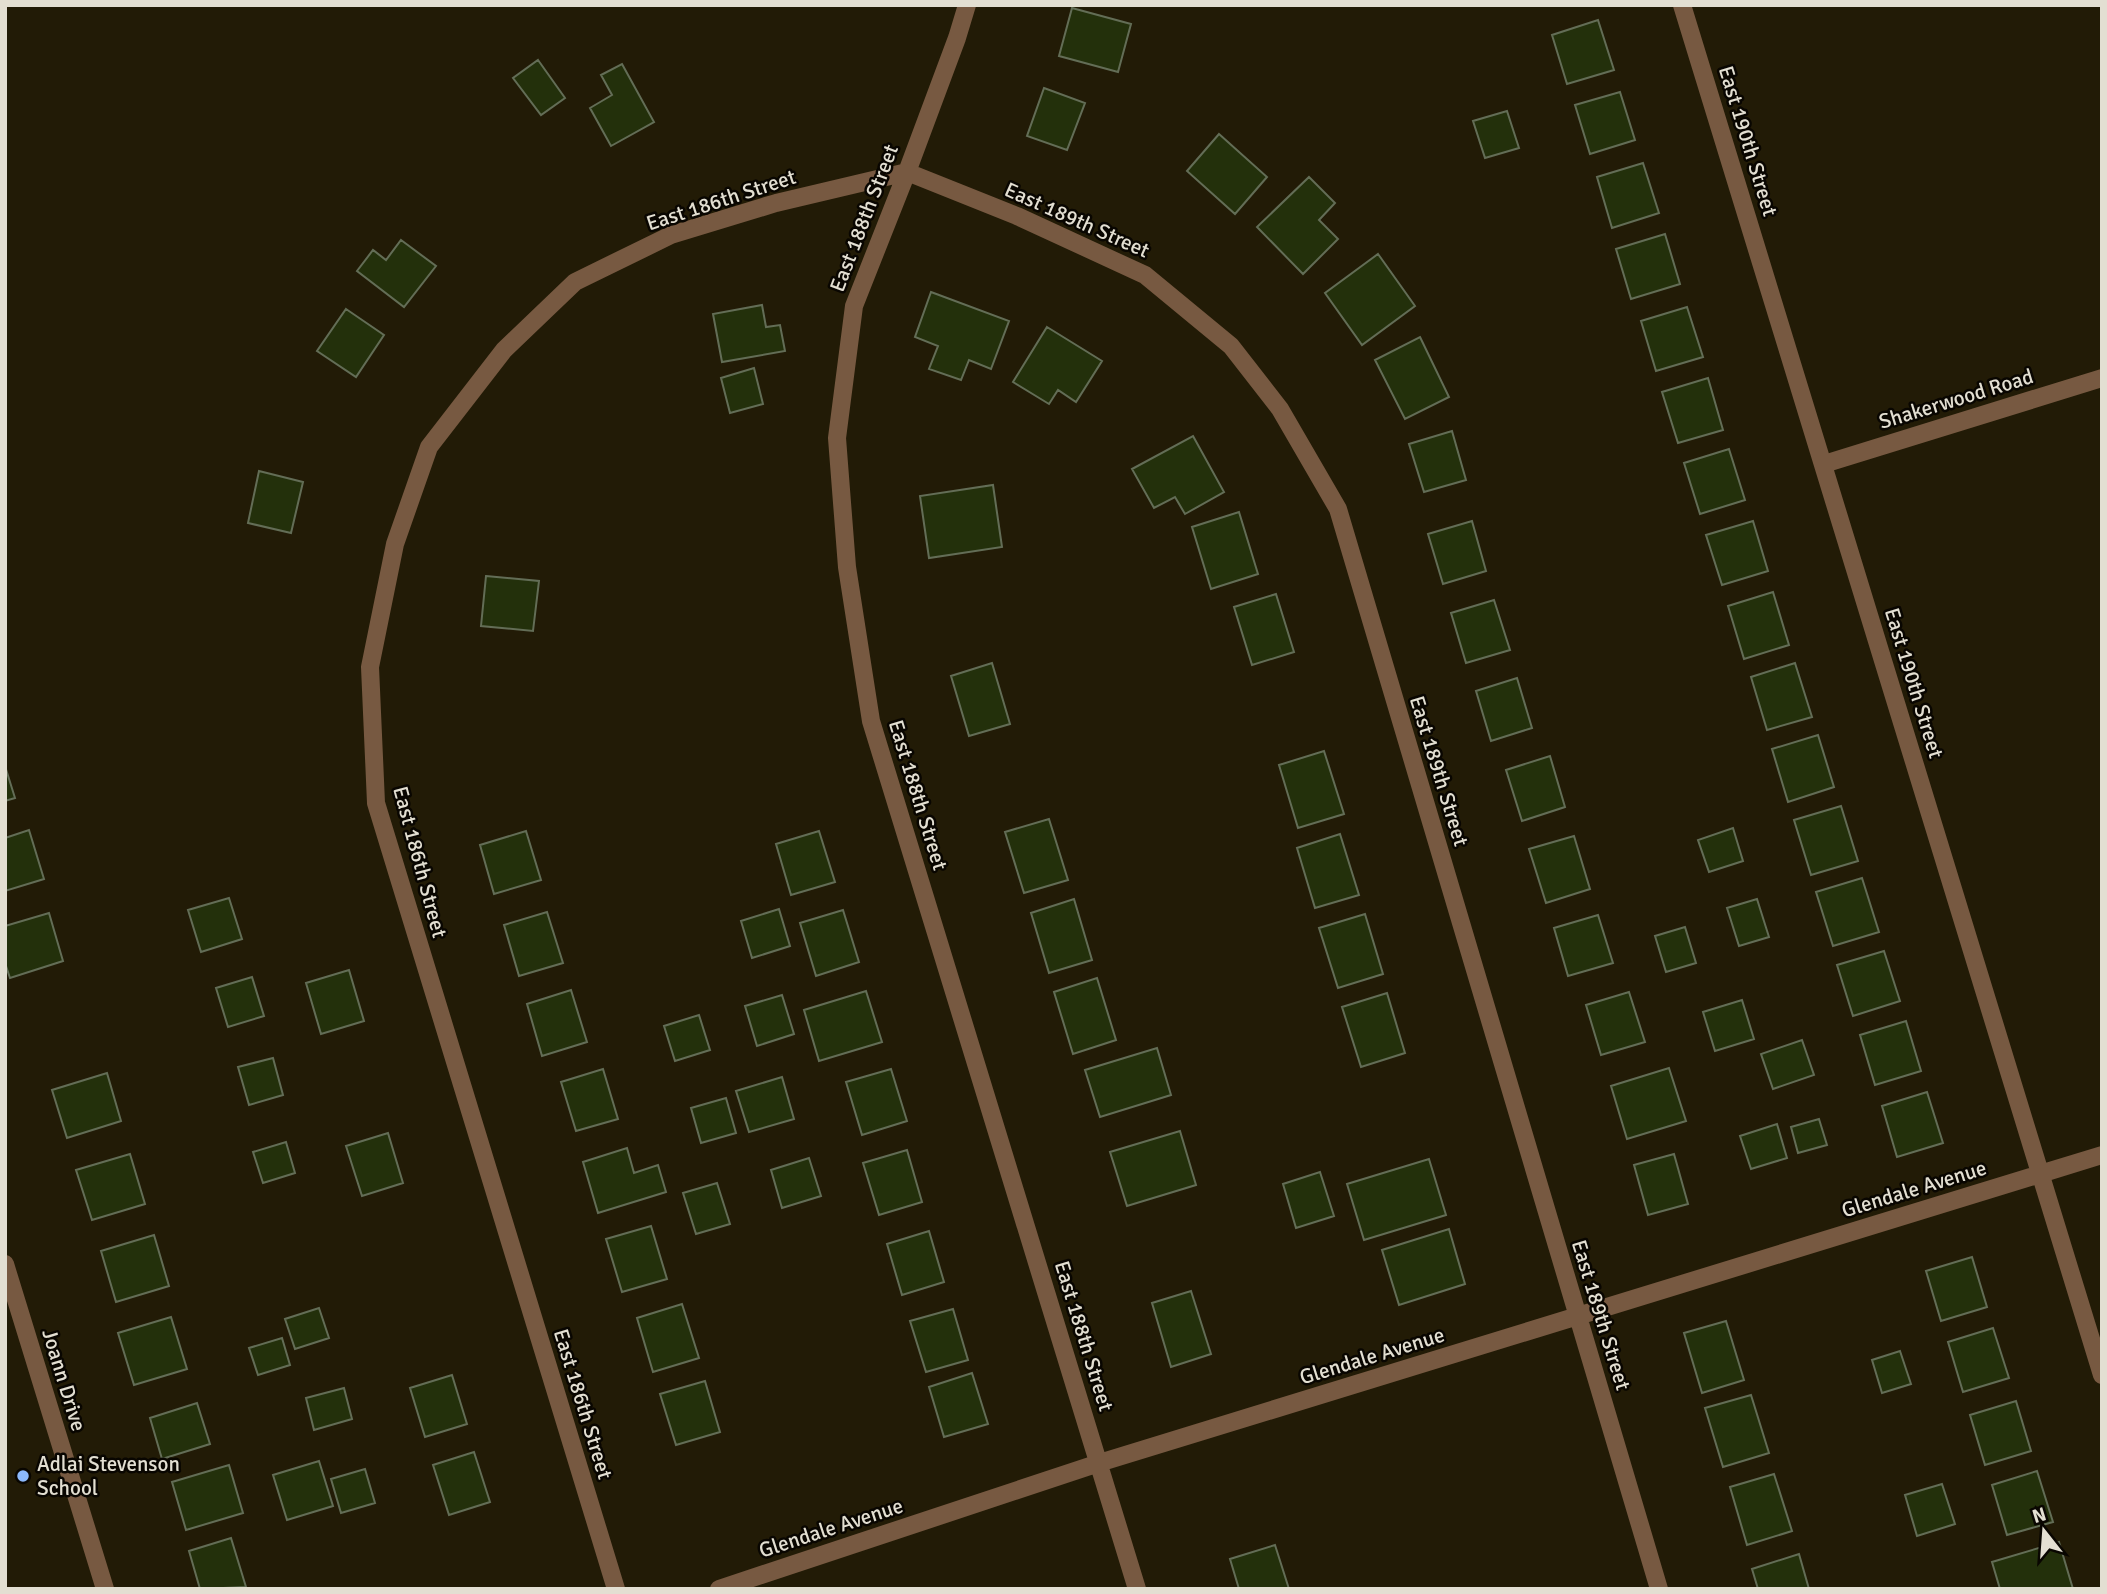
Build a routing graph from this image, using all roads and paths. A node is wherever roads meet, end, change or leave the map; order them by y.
1 (967, 5) edge
2 (1682, 5) edge
3 (907, 172) junction
4 (2102, 379) edge
5 (1824, 464) junction
6 (2102, 1155) edge
7 (2040, 1174) junction
8 (5, 1264) edge
9 (1577, 1317) junction
10 (2102, 1375) edge
11 (1099, 1463) junction
12 (105, 1589) edge
13 (616, 1589) edge
14 (719, 1589) edge
15 (1138, 1589) edge
16 (1659, 1589) edge

1 - 3 street, East 188th Street
2 - 5 street, East 190th Street
3 - 9 street, East 189th Street
3 - 11 street, East 188th Street
3 - 13 street, East 186th Street
4 - 5 street, Shakerwood Road
5 - 7 street, East 190th Street
6 - 7 street, Glendale Avenue
7 - 9 street, Glendale Avenue
7 - 10 street, East 190th Street
8 - 12 street, Joann Drive
9 - 11 street, Glendale Avenue
9 - 16 street, East 189th Street
11 - 14 street, Glendale Avenue
11 - 15 street, East 188th Street

